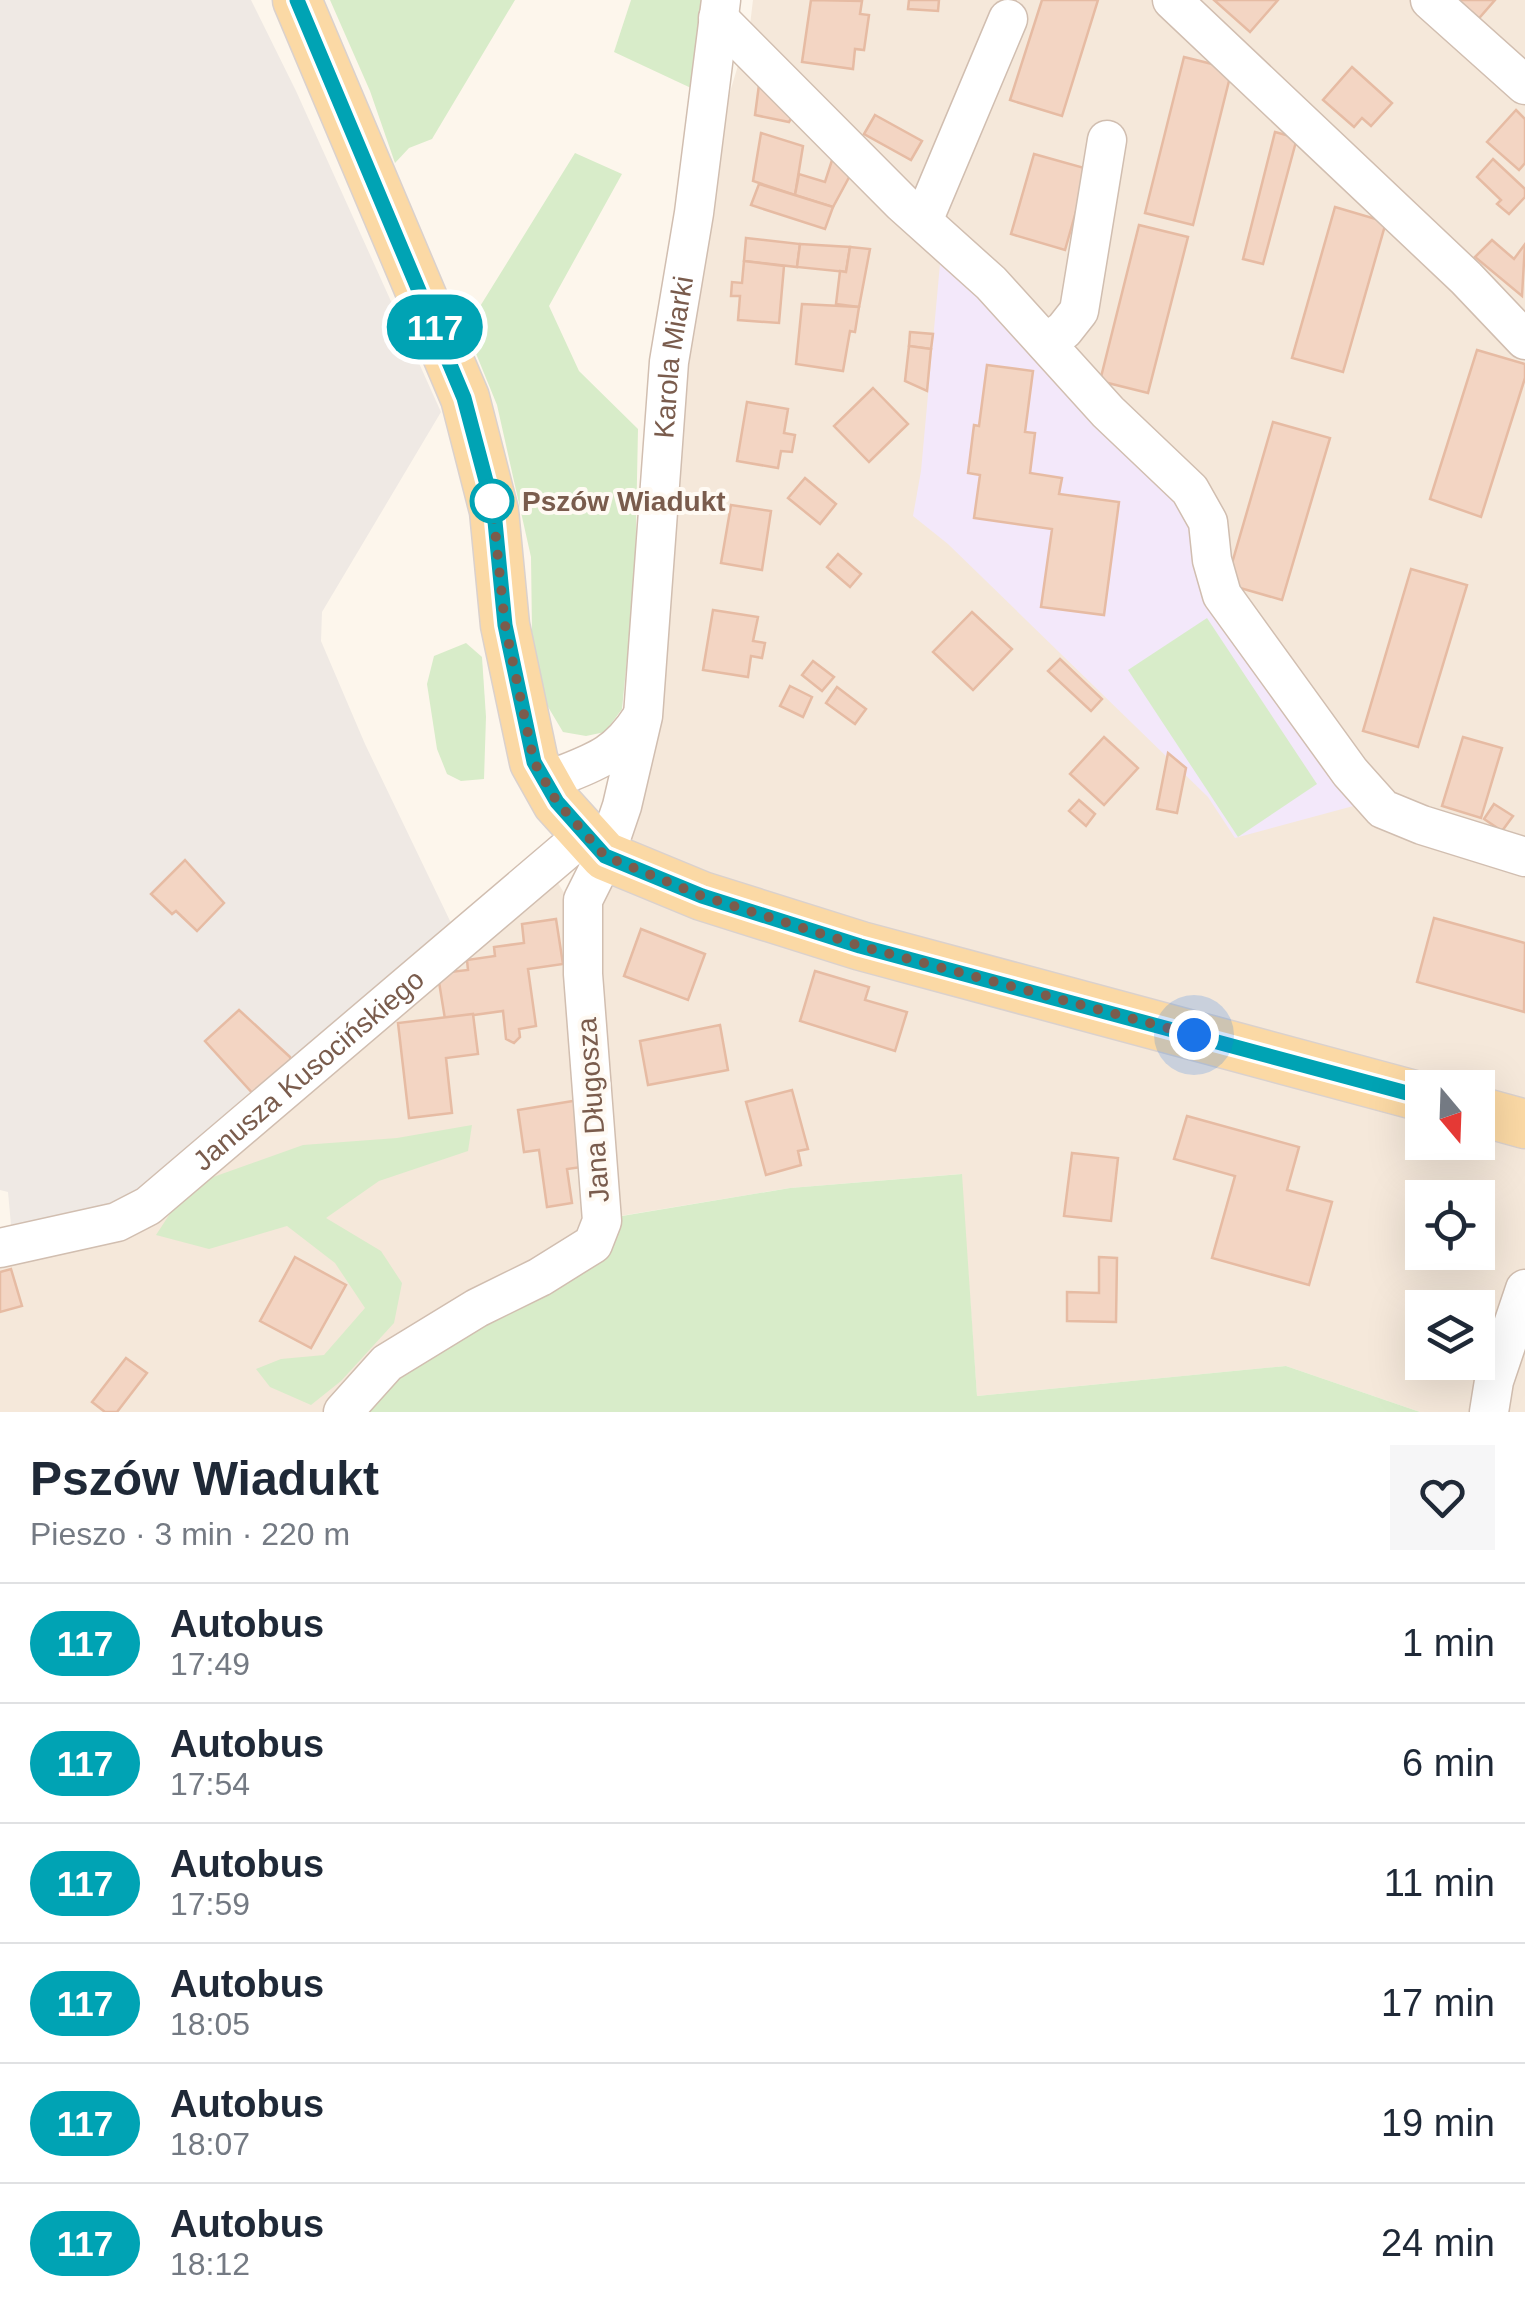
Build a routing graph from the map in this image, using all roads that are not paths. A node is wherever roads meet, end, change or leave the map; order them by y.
1 (297, 0) edge
2 (1172, 0) edge
3 (1430, 0) edge
4 (720, 9) edge
5 (1008, 19) dead end
6 (1525, 86) edge
7 (1106, 140) dead end
8 (923, 222) junction
9 (1525, 340) edge
10 (1046, 344) junction
11 (643, 716) junction
12 (545, 782) junction
13 (595, 845) junction
14 (1525, 857) edge
15 (1405, 1092) edge
16 (1495, 1116) edge
17 (1525, 1124) edge
18 (0, 1248) edge
19 (1525, 1289) edge
20 (343, 1412) edge
21 (1489, 1412) edge

1 - 12 main road
2 - 9 street
3 - 6 street
4 - 8 street
4 - 11 street, Karola Miarki
5 - 8 street
7 - 10 street
8 - 10 street
10 - 14 street
11 - 12 street
11 - 13 street, Karola Miarki
12 - 13 main road
13 - 15 main road
13 - 18 street, Janusza Kusocińskiego
13 - 20 street, Jana Długosza
16 - 17 main road
19 - 21 street

